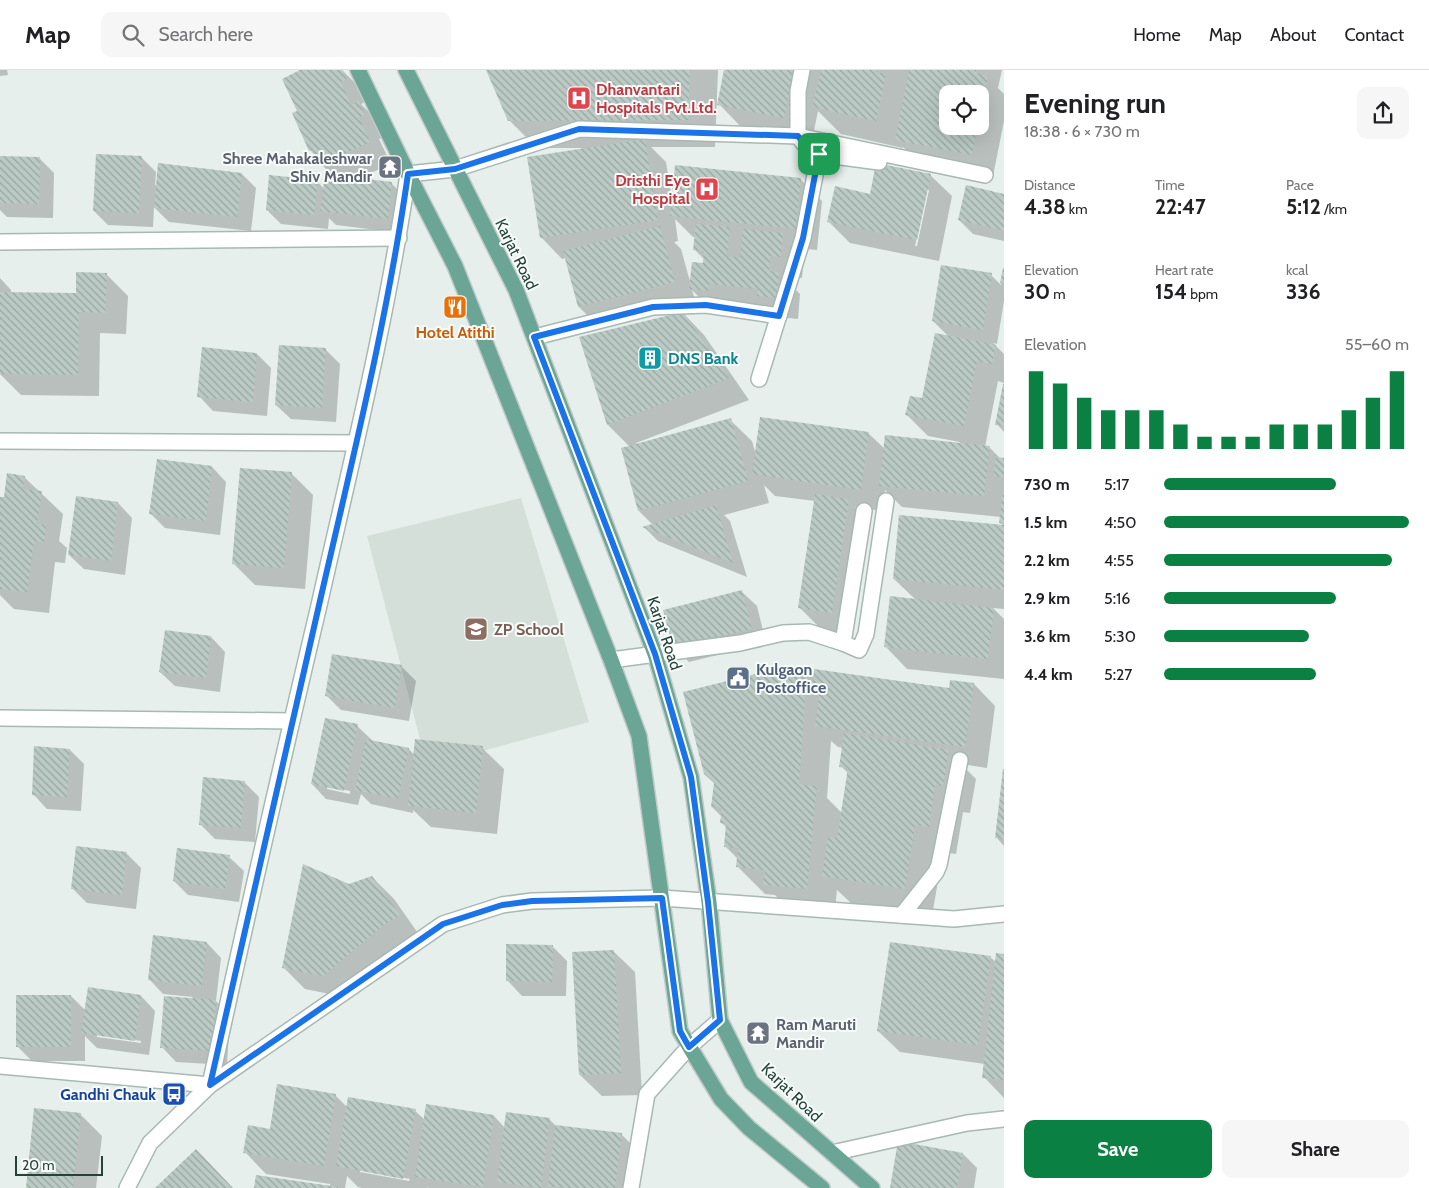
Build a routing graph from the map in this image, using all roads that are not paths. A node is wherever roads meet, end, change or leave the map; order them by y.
1 (358, 70) edge
2 (406, 70) edge
3 (802, 70) edge
4 (798, 136) junction
5 (819, 154) junction
6 (455, 169) junction
7 (932, 170) dead end
8 (408, 174) junction
9 (985, 176) dead end
10 (399, 238) junction
11 (0, 242) edge
12 (779, 316) junction
13 (534, 337) junction
14 (759, 380) dead end
15 (0, 441) edge
16 (356, 443) junction
17 (886, 501) dead end
18 (864, 511) dead end
19 (843, 643) junction
20 (655, 654) junction
21 (611, 660) junction
22 (0, 718) edge
23 (292, 721) junction
24 (960, 760) dead end
25 (662, 898) junction
26 (708, 902) junction
27 (1004, 914) edge
28 (902, 915) junction
29 (720, 1020) junction
30 (689, 1047) junction
31 (0, 1066) edge
32 (210, 1085) junction
33 (1004, 1119) edge
34 (832, 1153) junction
35 (127, 1188) edge
36 (631, 1188) edge
37 (822, 1188) edge
38 (872, 1188) edge

1 - 8 main road
2 - 6 main road, Karjat Road
3 - 4 street
4 - 5 street
4 - 6 street
4 - 9 street
5 - 7 street
5 - 12 street
6 - 8 street
6 - 13 main road, Karjat Road
8 - 10 street
8 - 21 main road
10 - 11 street
10 - 16 street
12 - 13 street
12 - 14 street
13 - 20 main road, Karjat Road
15 - 16 street
16 - 23 street
17 - 19 street
18 - 19 street
19 - 20 street
20 - 21 street
20 - 26 main road, Karjat Road
21 - 25 main road
22 - 23 street
23 - 32 street
24 - 28 street
25 - 26 street
25 - 30 main road
25 - 32 street
26 - 28 street
26 - 29 main road, Karjat Road
27 - 28 street
29 - 30 street
29 - 34 main road, Karjat Road
30 - 36 street
30 - 37 main road
31 - 32 street
32 - 35 street
33 - 34 street
34 - 38 main road, Karjat Road

